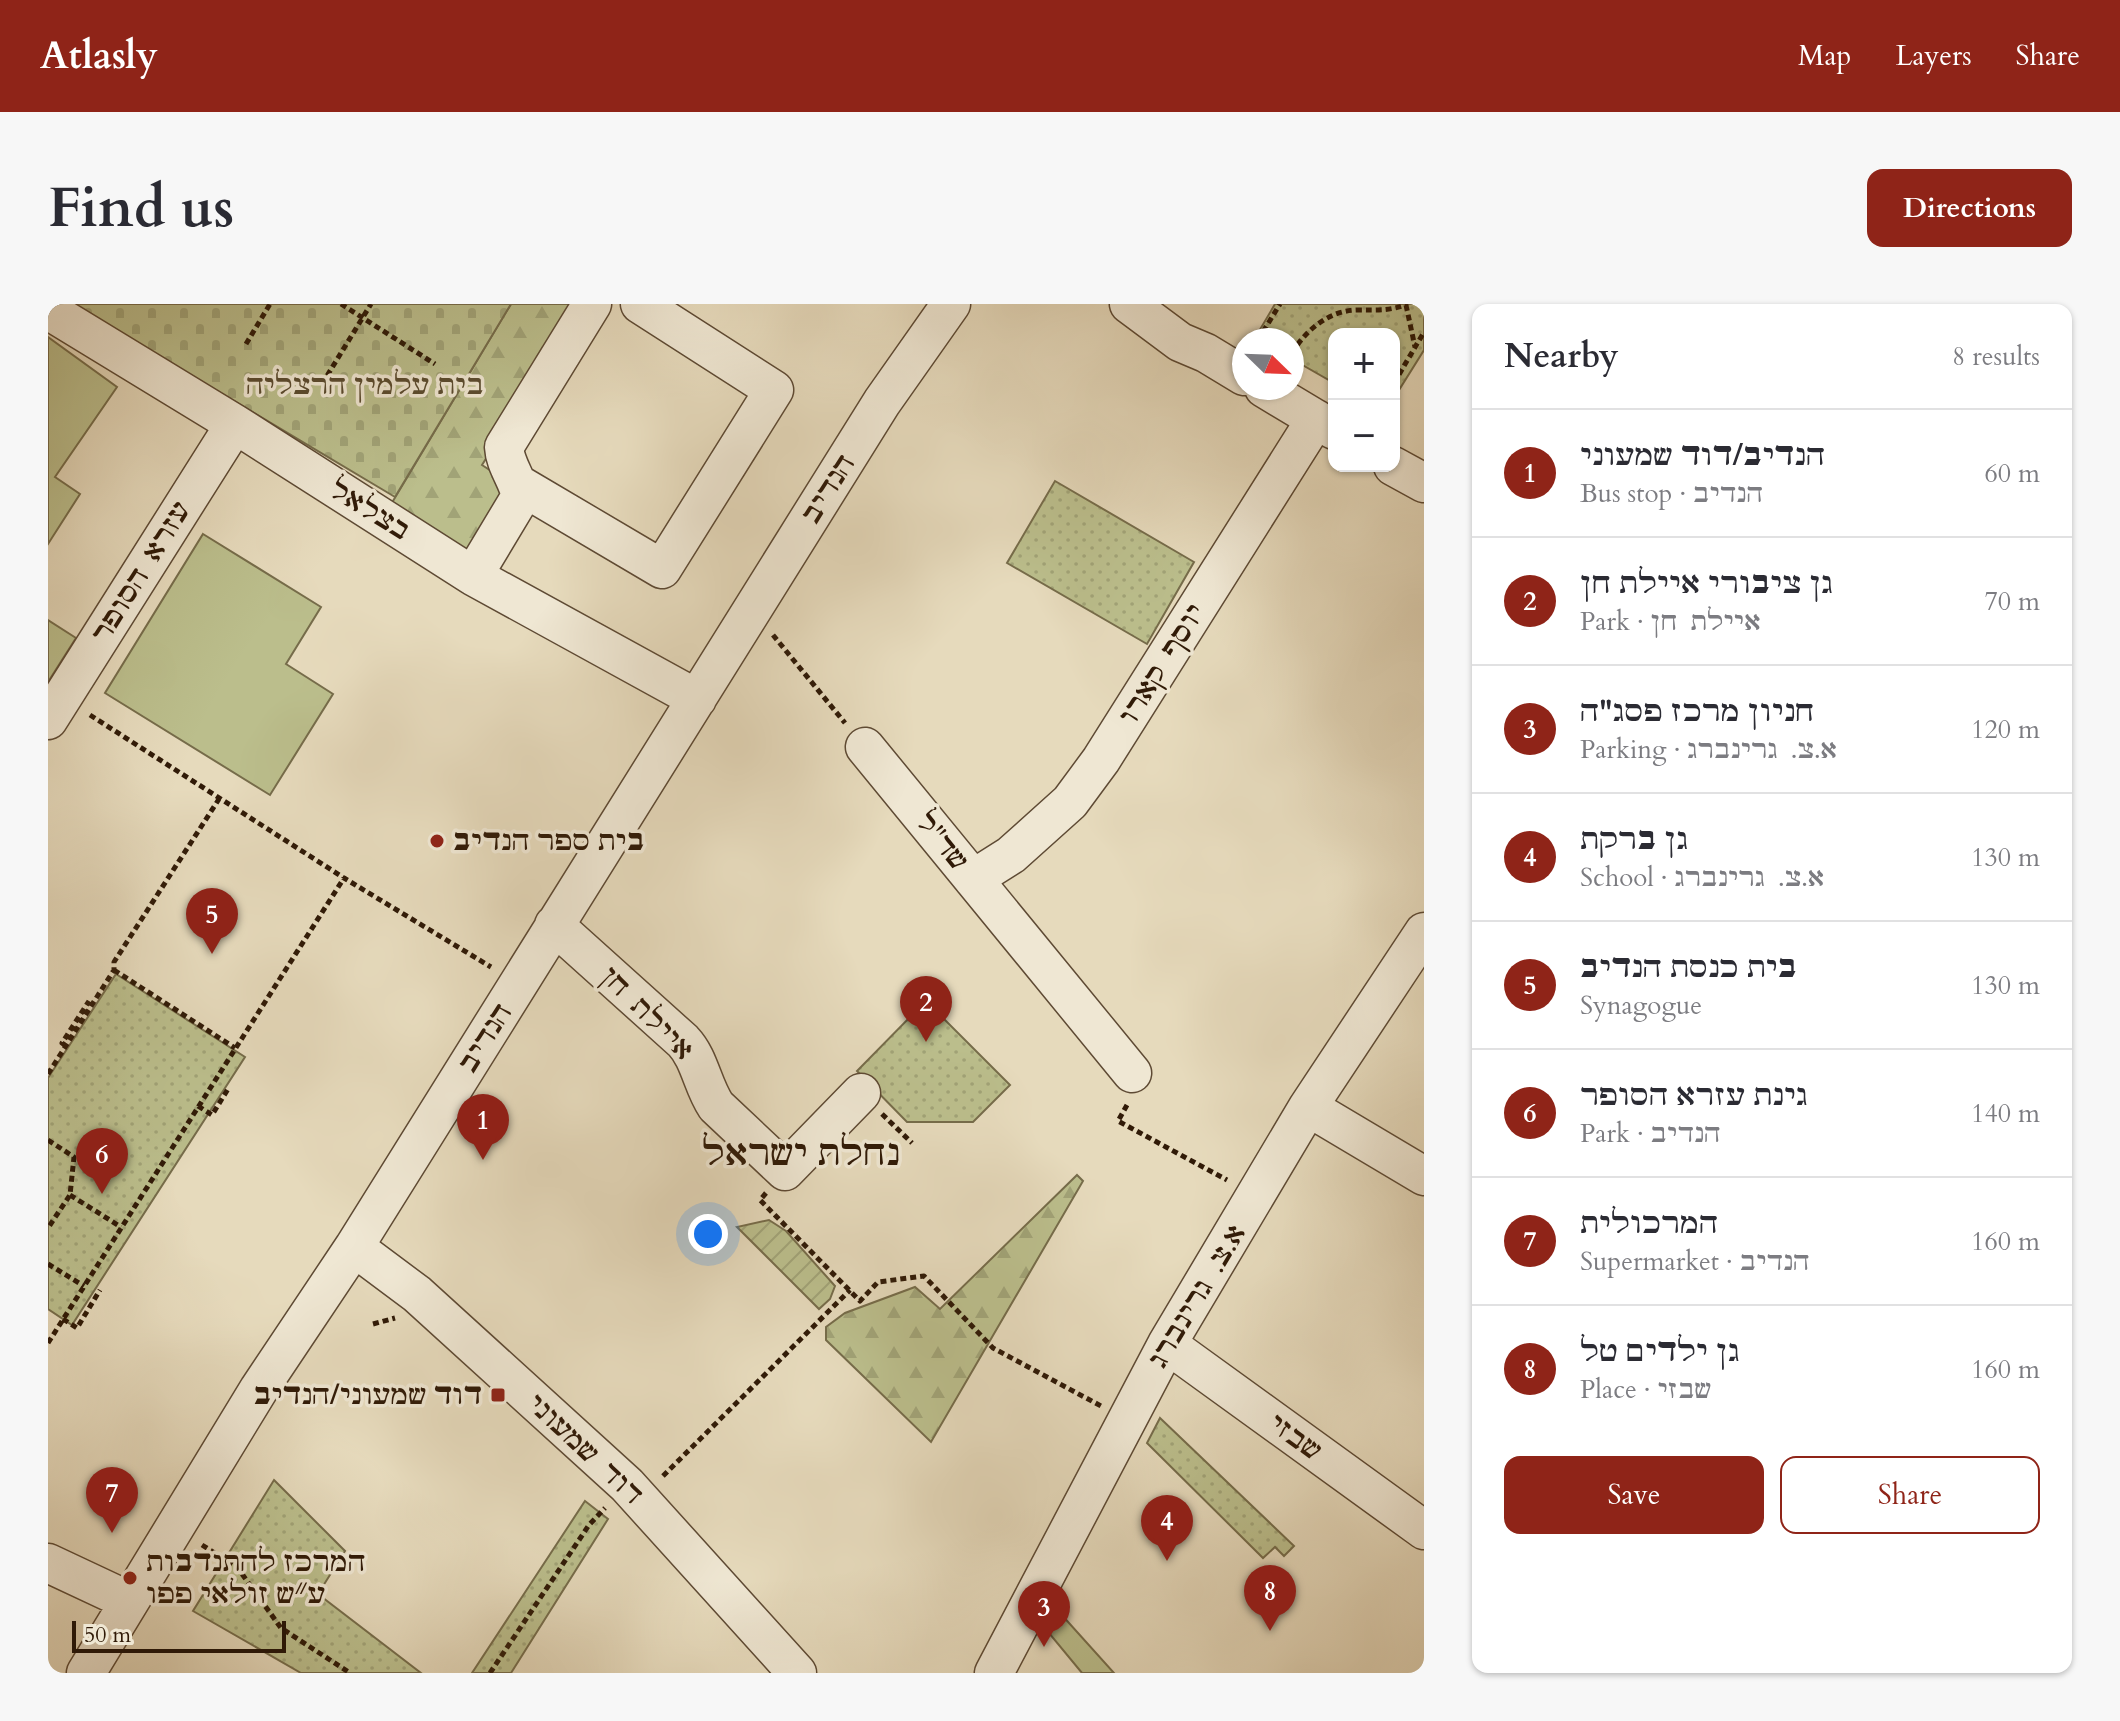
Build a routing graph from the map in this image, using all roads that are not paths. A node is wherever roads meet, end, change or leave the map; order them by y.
1 (592, 304) edge
2 (640, 304) edge
3 (951, 304) edge
4 (972, 304) edge
5 (1129, 304) edge
6 (1160, 304) edge
7 (48, 310) edge
8 (1206, 353) junction
9 (1232, 369) edge
10 (1284, 400) edge
11 (882, 402) junction
12 (235, 424) junction
13 (1325, 425) edge
14 (1400, 470) edge
15 (1424, 483) edge
16 (518, 484) junction
17 (473, 576) junction
18 (697, 699) junction
19 (55, 709) edge
20 (865, 747) road end
21 (973, 879) junction
22 (554, 925) junction
23 (1424, 932) edge
24 (1132, 1073) road end
25 (861, 1093) dead end
26 (1308, 1107) junction
27 (1424, 1176) edge
28 (354, 1247) junction
29 (1167, 1344) junction
30 (1424, 1530) edge
31 (48, 1563) edge
32 (129, 1601) junction
33 (86, 1673) edge
34 (797, 1673) edge
35 (994, 1673) edge

1 - 16 street
2 - 16 street
3 - 11 street, הנדיב
4 - 11 street, הנדיב
5 - 8 street
6 - 8 street
7 - 12 street, בצלאל
8 - 9 street
10 - 13 street
11 - 18 street, הנדיב
12 - 17 street, בצלאל
12 - 19 street, עזרא הסופר
13 - 21 street, יוסף קארו
14 - 15 street
16 - 17 street
17 - 18 street, בצלאל
18 - 22 street, הנדיב
20 - 21 street, שד"ל
21 - 24 street, שד"ל
22 - 25 street, איילת חן
22 - 28 street, הנדיב
23 - 26 street, א.צ. גרינברג
26 - 27 street
26 - 29 street, א.צ. גרינברג
28 - 32 street, הנדיב
28 - 34 street, דוד שמעוני
29 - 30 street, שבזי
29 - 35 street, א.צ. גרינברג
31 - 32 street
32 - 33 street, הנדיב

